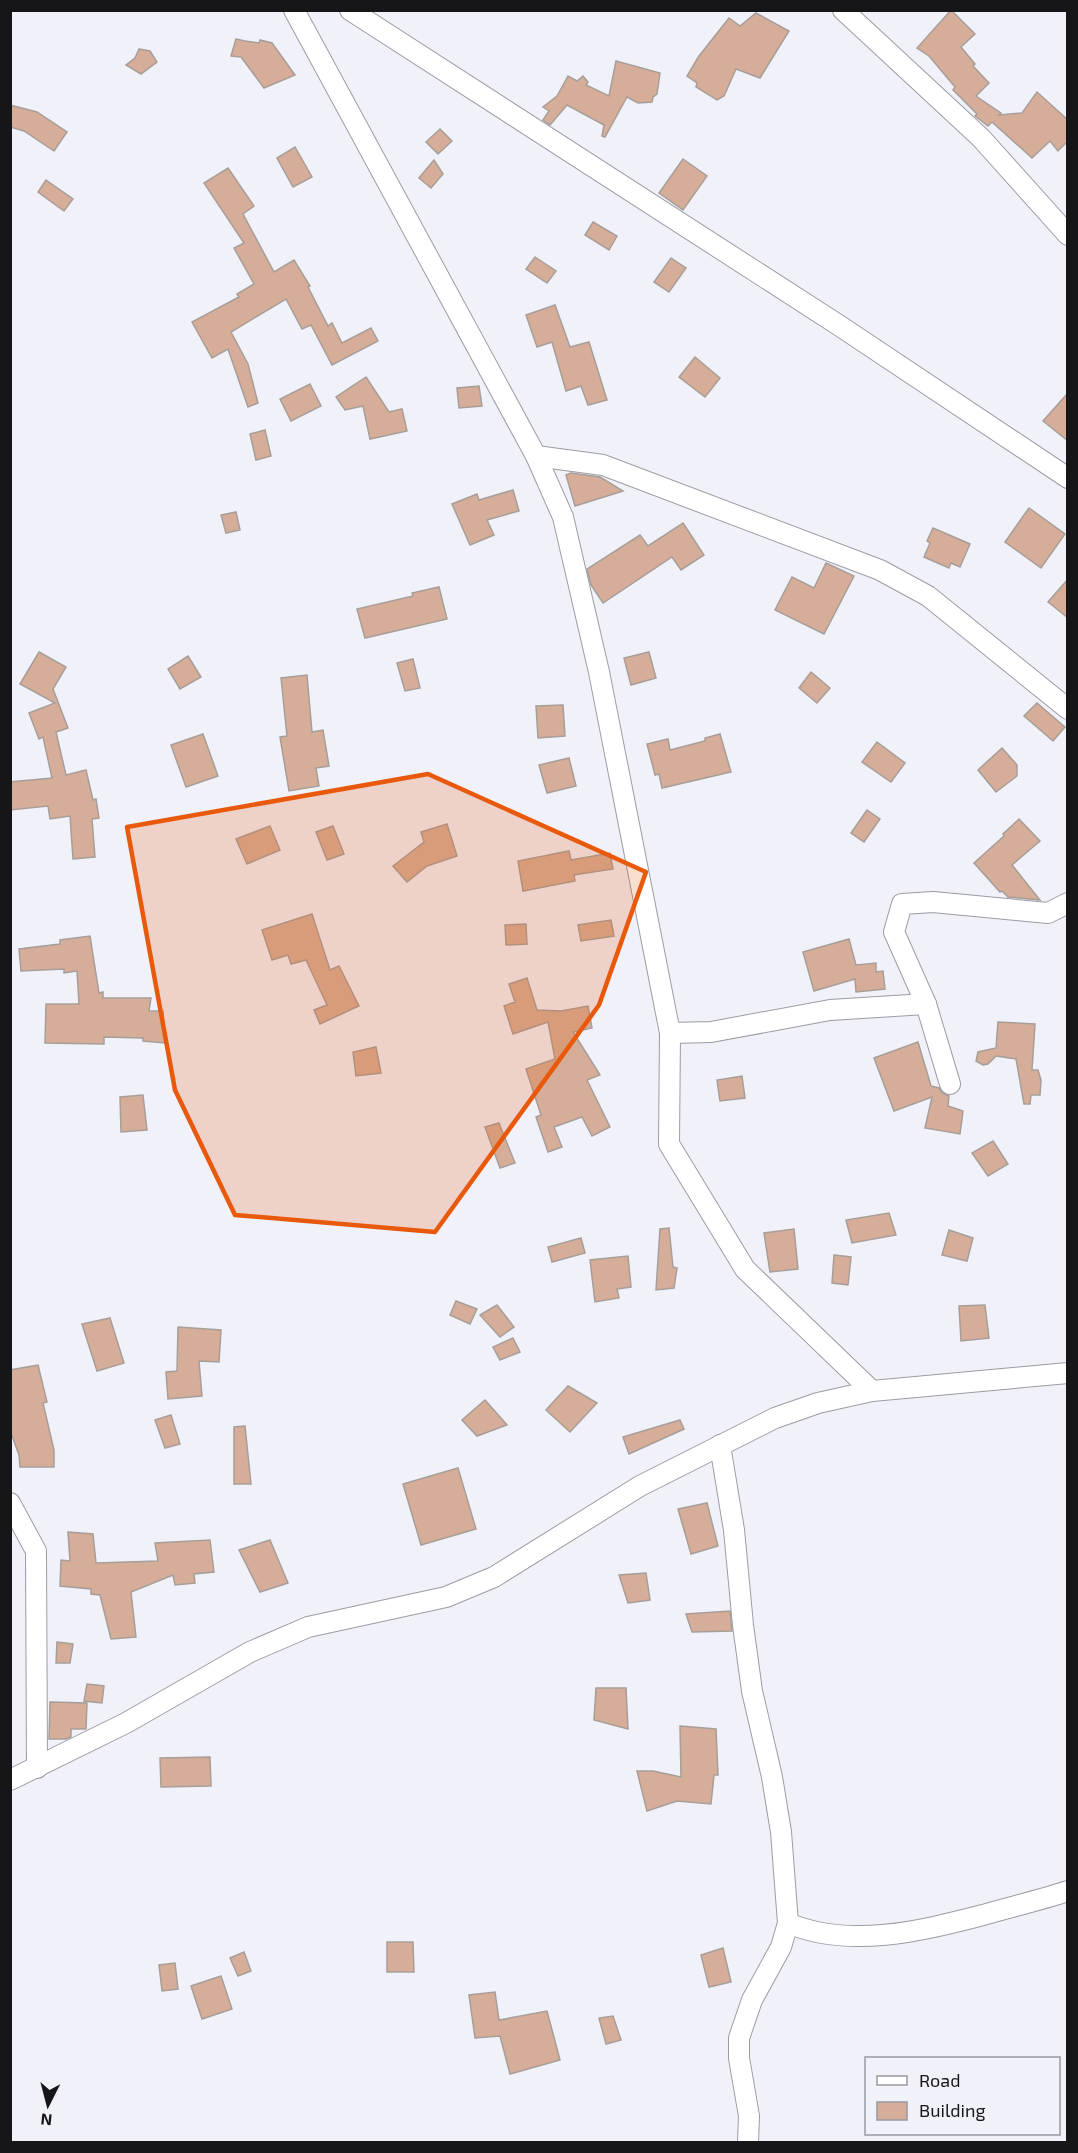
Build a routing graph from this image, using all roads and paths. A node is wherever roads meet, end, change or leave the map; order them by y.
1 (294, 10) edge
2 (350, 10) edge
3 (843, 10) edge
4 (1064, 224) edge
5 (536, 456) junction
6 (1068, 478) edge
7 (1068, 709) edge
8 (1068, 903) edge
9 (926, 1004) junction
10 (670, 1033) junction
11 (950, 1084) dead end
12 (1068, 1373) edge
13 (872, 1391) junction
14 (720, 1445) junction
15 (10, 1503) edge
16 (37, 1768) junction
17 (10, 1780) edge
18 (1068, 1891) edge
19 (788, 1923) junction
20 (748, 2142) edge

1 - 5 street
2 - 6 street
3 - 4 street
5 - 7 street
5 - 10 street
8 - 9 street
9 - 10 street
9 - 11 street
10 - 13 street
12 - 13 street
13 - 14 street
14 - 16 street
14 - 19 street
15 - 16 street
16 - 17 street
18 - 19 street
19 - 20 street

